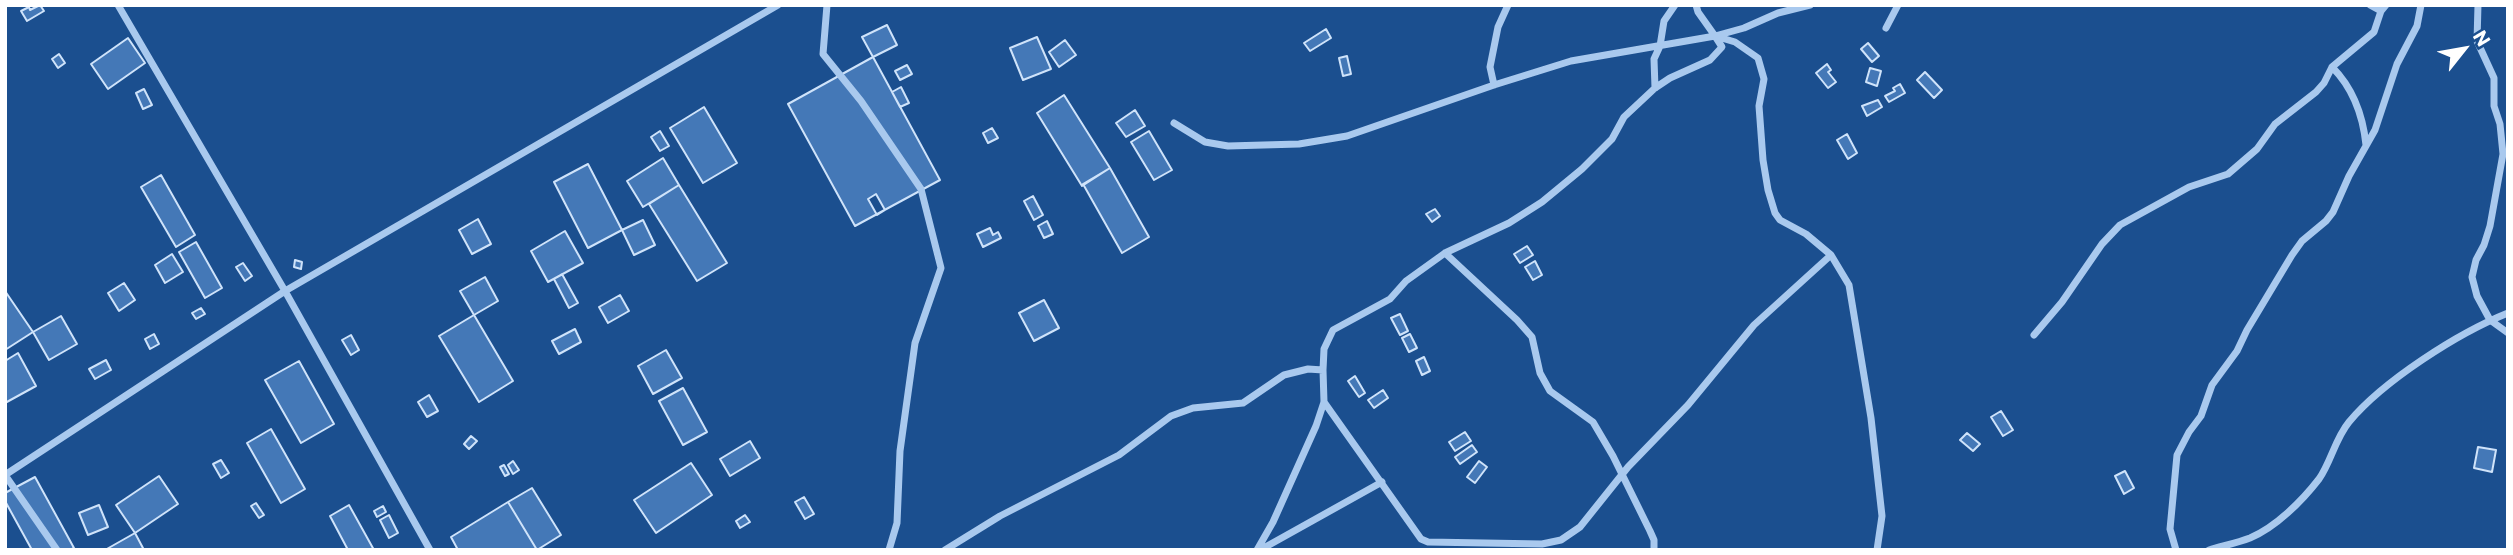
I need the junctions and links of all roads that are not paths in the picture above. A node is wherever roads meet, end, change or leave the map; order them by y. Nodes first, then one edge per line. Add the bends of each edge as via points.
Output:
1 (118, 5) edge
2 (778, 5) edge
3 (827, 5) edge
4 (1508, 5) edge
5 (1675, 5) edge
6 (1696, 5) edge
7 (1810, 5) edge
8 (1898, 5) edge
9 (2370, 5) edge
10 (2421, 5) edge
11 (2478, 5) edge
12 (2383, 8) edge
13 (1886, 28) dead end
14 (1715, 36) junction
15 (1660, 46) junction
16 (2333, 67) junction
17 (1494, 85) junction
18 (1655, 88) junction
19 (1174, 123) dead end
20 (2367, 147) junction
21 (1445, 253) junction
22 (1831, 255) junction
23 (285, 291) junction
24 (2508, 313) edge
25 (2490, 320) junction
26 (2508, 333) edge
27 (2034, 335) dead end
28 (1323, 370) junction
29 (1324, 402) junction
30 (1622, 476) junction
31 (1382, 482) junction
32 (1421, 539) junction
33 (57, 550) edge
34 (430, 550) edge
35 (888, 550) edge
36 (945, 550) edge
37 (1258, 550) edge
38 (1419, 550) edge
39 (1654, 550) edge
40 (1877, 550) edge
41 (2176, 550) edge
42 (2208, 550) edge

1 - 23 street
2 - 23 street
3 - 35 street via 823,54 921,189 942,268 915,343 897,523
4 - 17 street via 1490,67
5 - 15 street via 1664,21
6 - 14 street
7 - 14 street
8 - 13 street
9 - 12 street
10 - 20 street via 2417,26 2397,64
11 - 25 street via 2477,41 2494,78 2503,154 2490,226 2472,277
12 - 16 street via 2374,32
14 - 15 street
14 - 18 street via 1722,47 1710,60
14 - 22 street via 1758,58 1764,79 1759,127 1775,213
15 - 17 street via 1570,61
15 - 18 street via 1654,60
16 - 20 street via 2355,101
16 - 27 street via 2316,92 2275,124 2257,149 2228,174 2189,187 2120,225
17 - 19 street via 1347,136 1299,144 1228,146 1205,142
18 - 21 street via 1625,117 1612,139 1563,185 1524,215
20 - 41 street via 2333,212 2297,248 2212,385 2201,416 2177,455 2170,529
21 - 28 street via 1406,281 1390,299 1333,330 1324,349
21 - 30 street via 1532,337 1540,373 1550,391 1593,422
22 - 30 street via 1754,325
22 - 40 street via 1849,285 1871,418 1882,516
23 - 33 street via 5,475
23 - 34 street
24 - 25 street
25 - 26 street
25 - 42 street via 2426,358 2366,403 2347,425 2320,478 2281,519 2251,538
28 - 29 street
28 - 36 street via 1284,375 1243,403 1193,408 1171,416 1118,455
29 - 31 street
29 - 37 street
30 - 32 street via 1580,527 1561,540 1542,544
30 - 39 street via 1654,540
31 - 32 street
31 - 37 street
32 - 38 street

